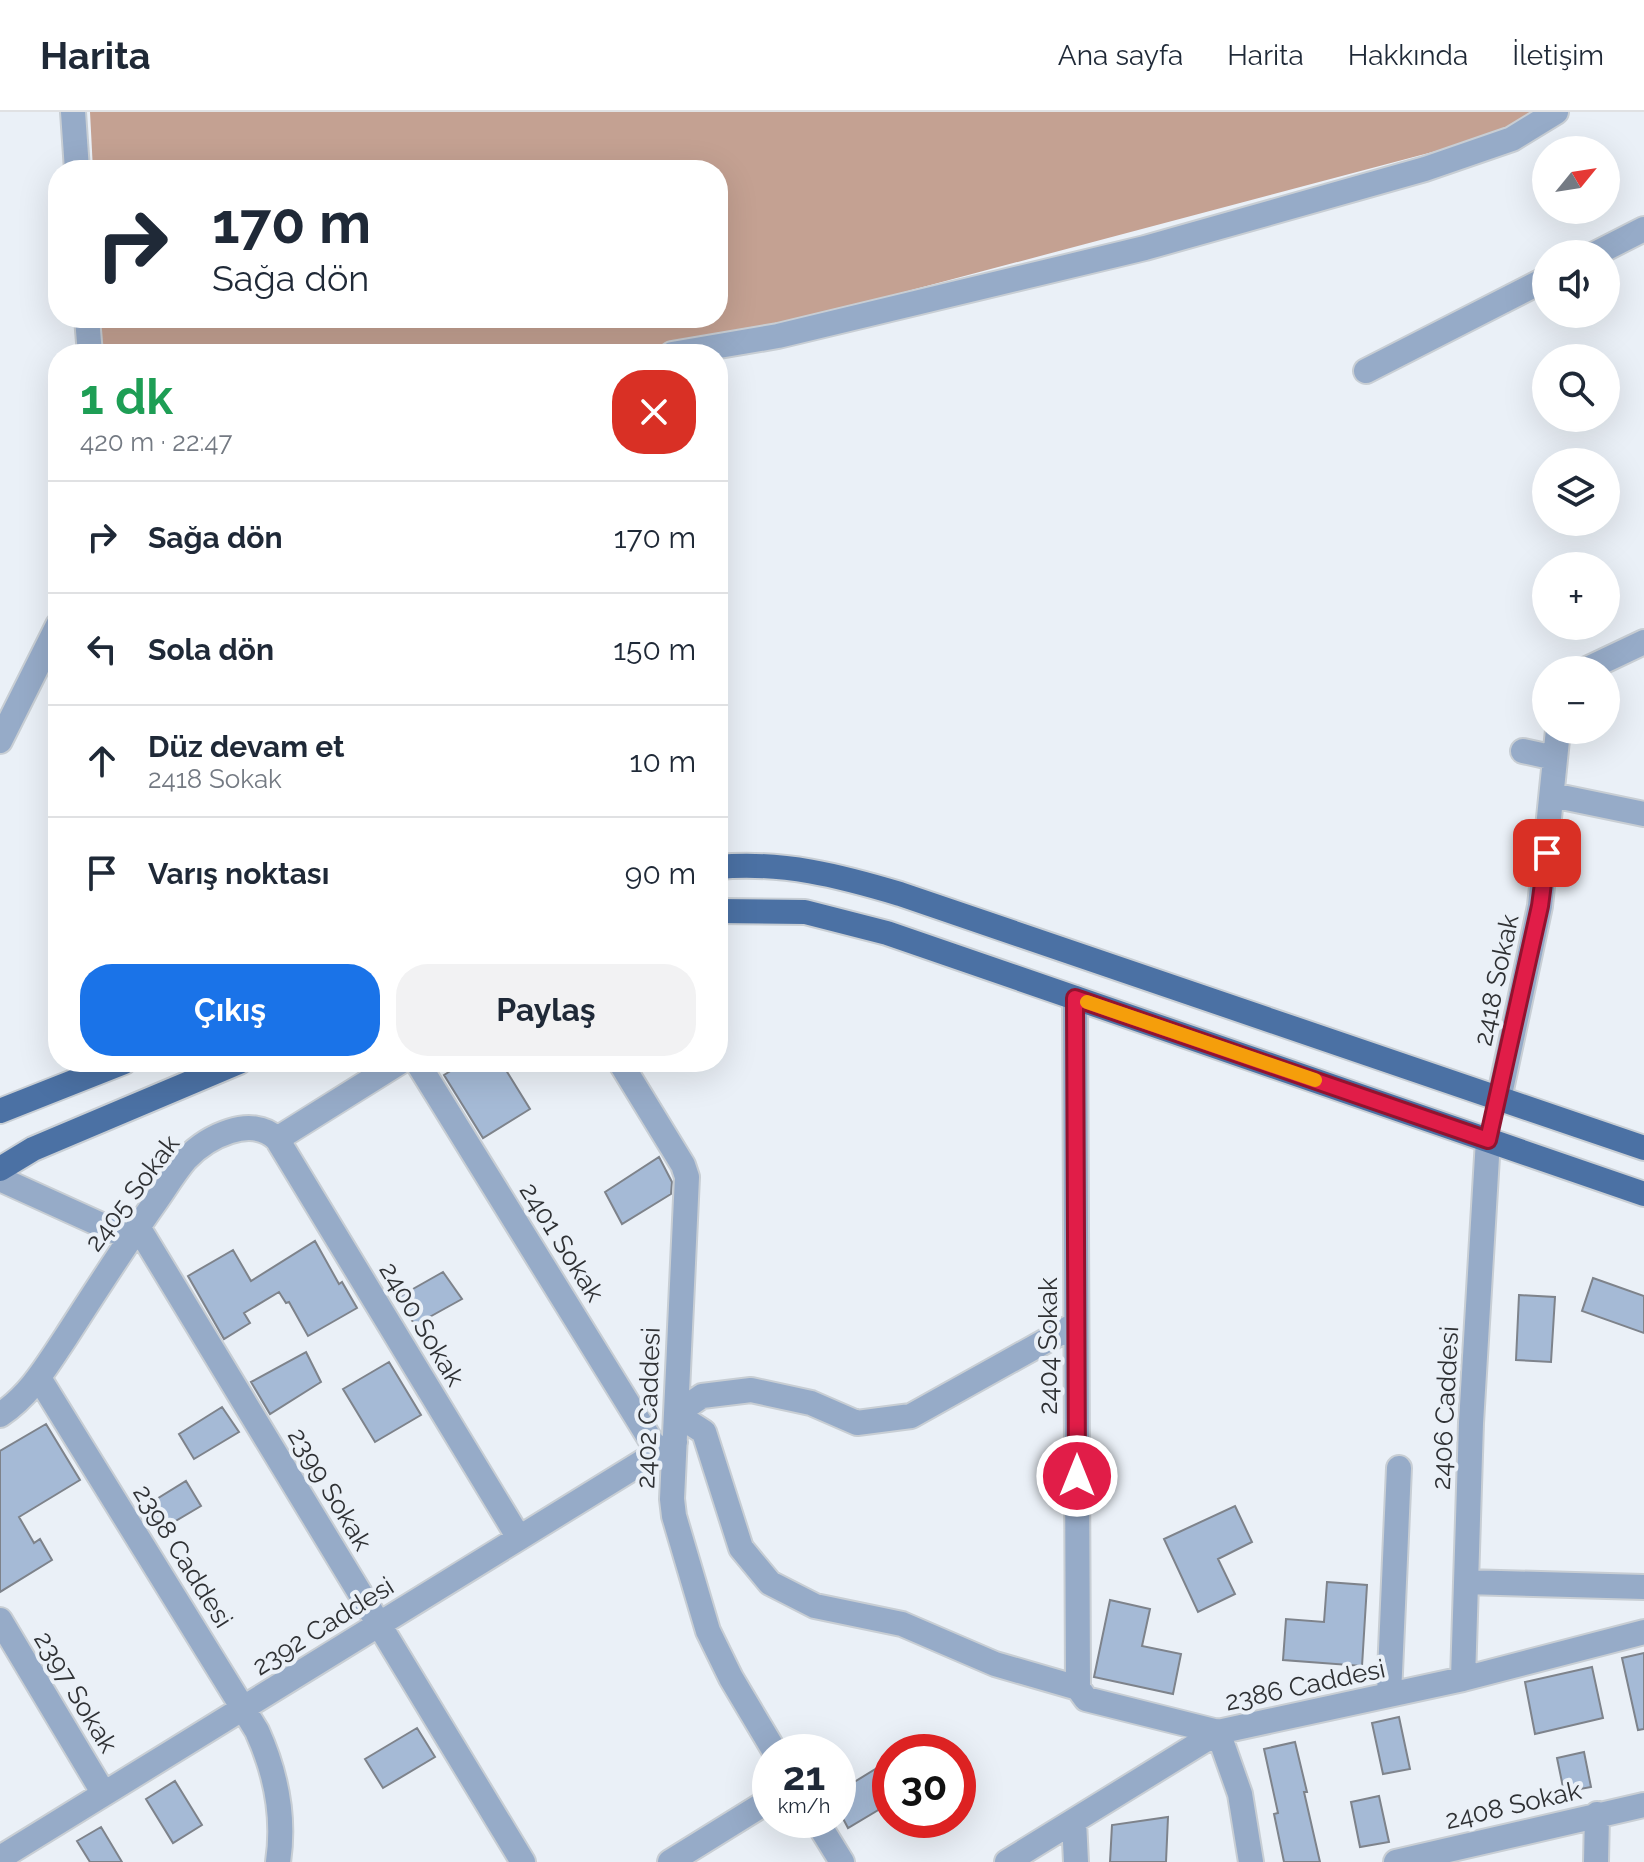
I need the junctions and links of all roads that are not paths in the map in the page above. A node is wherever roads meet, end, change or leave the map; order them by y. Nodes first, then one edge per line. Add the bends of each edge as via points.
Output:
1 (73, 112) edge
2 (1556, 112) edge
3 (76, 160) edge
4 (1644, 229) edge
5 (1620, 241) edge
6 (1532, 286) edge
7 (728, 344) edge
8 (1366, 371) dead end
9 (1644, 642) edge
10 (48, 645) edge
11 (1614, 656) edge
12 (0, 741) edge
13 (1556, 744) edge
14 (1523, 751) dead end
15 (1555, 758) junction
16 (1552, 795) junction
17 (1644, 814) edge
18 (728, 866) edge
19 (728, 911) edge
20 (1075, 998) junction
21 (99, 1072) edge
22 (215, 1072) edge
23 (384, 1072) edge
24 (423, 1072) edge
25 (626, 1072) edge
26 (1499, 1099) junction
27 (0, 1111) edge
28 (277, 1139) junction
29 (1488, 1140) junction
30 (1644, 1148) edge
31 (0, 1169) edge
32 (0, 1179) edge
33 (1644, 1194) edge
34 (134, 1232) junction
35 (1076, 1324) junction
36 (39, 1378) junction
37 (676, 1414) junction
38 (0, 1415) edge
39 (666, 1447) junction
40 (1399, 1468) dead end
41 (519, 1538) junction
42 (1466, 1582) junction
43 (1644, 1587) edge
44 (0, 1620) edge
45 (379, 1624) junction
46 (1644, 1632) edge
47 (1463, 1679) junction
48 (1078, 1688) junction
49 (1389, 1695) junction
50 (244, 1708) junction
51 (1218, 1732) junction
52 (764, 1734) edge
53 (104, 1794) junction
54 (1644, 1805) edge
55 (752, 1811) edge
56 (1597, 1814) junction
57 (1074, 1821) junction
58 (827, 1838) edge
59 (0, 1858) edge
60 (1426, 1858) edge
61 (278, 1862) edge
62 (523, 1862) edge
63 (670, 1862) edge
64 (842, 1862) edge
65 (1007, 1862) edge
66 (1076, 1862) edge
67 (1251, 1862) edge
68 (1396, 1862) edge
69 (1596, 1862) edge

1 - 3 street
2 - 7 street via 1512,139 1425,169 1145,248
4 - 5 street
6 - 8 street
9 - 11 street
10 - 12 street
13 - 15 street, 2418 Sokak
14 - 15 street
15 - 16 street, 2418 Sokak
16 - 17 street
16 - 26 street, 2418 Sokak via 1540,906
18 - 26 main road via 828,873 900,894
19 - 20 main road via 805,912 834,919
20 - 29 main road
20 - 35 street, 2404 Sokak
21 - 27 main road
22 - 31 main road via 33,1149
23 - 28 street
24 - 39 street, 2401 Sokak
25 - 37 street, 2402 Caddesi via 686,1171
26 - 29 main road
26 - 30 main road
28 - 34 street, 2405 Sokak via 251,1127 208,1142 184,1161
28 - 41 street, 2400 Sokak
29 - 33 main road
29 - 42 street, 2406 Caddesi
32 - 34 street
34 - 36 street, 2405 Sokak
34 - 45 street, 2399 Sokak
35 - 37 street via 911,1416 857,1423 811,1403 751,1390 702,1396
35 - 48 street, 2404 Sokak
36 - 38 street, 2405 Sokak
36 - 50 street, 2398 Caddesi
37 - 39 street, 2402 Caddesi
37 - 48 street via 704,1432 741,1548 770,1583 815,1606 902,1624 995,1664
39 - 41 street, 2392 Caddesi
39 - 52 street, 2402 Caddesi via 674,1516 708,1631
40 - 49 street
41 - 45 street, 2392 Caddesi
42 - 43 street
42 - 47 street, 2406 Caddesi
44 - 53 street, 2397 Sokak
45 - 50 street, 2392 Caddesi
45 - 62 street, 2399 Sokak
46 - 47 street, 2386 Caddesi
47 - 49 street, 2386 Caddesi
48 - 51 street via 1086,1699
49 - 51 street, 2386 Caddesi
50 - 53 street, 2392 Caddesi
50 - 61 street, 2398 Caddesi via 276,1783
51 - 57 street, 2386 Caddesi
51 - 67 street via 1240,1794
53 - 59 street, 2392 Caddesi
54 - 56 street, 2408 Sokak
55 - 63 street
56 - 60 street, 2408 Sokak
56 - 69 street
57 - 65 street, 2386 Caddesi
57 - 66 street
58 - 64 street
60 - 68 street, 2408 Sokak

